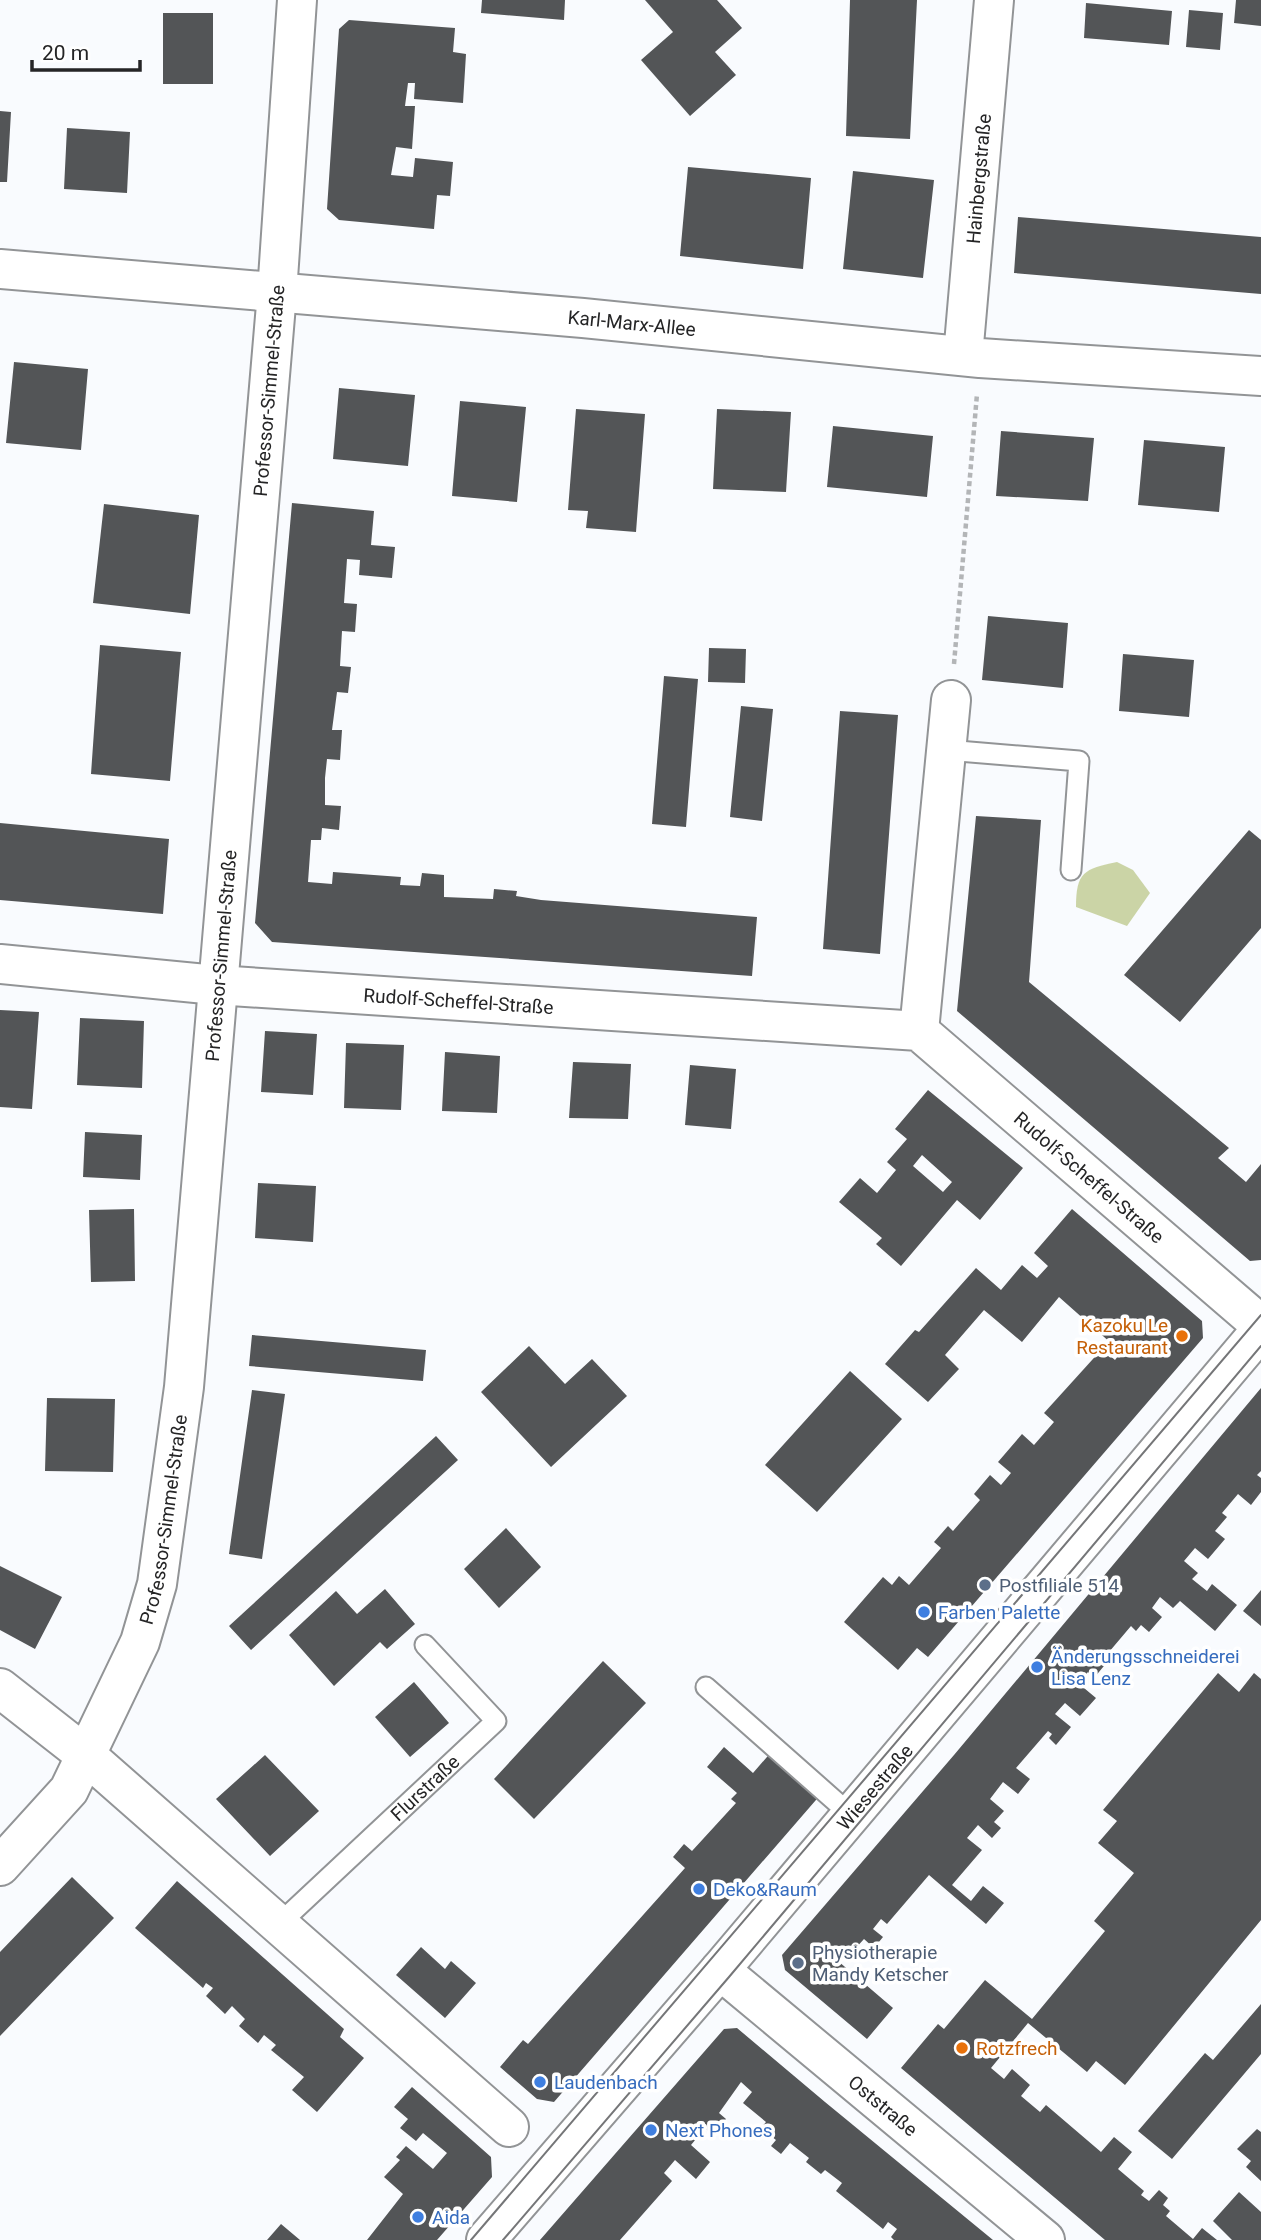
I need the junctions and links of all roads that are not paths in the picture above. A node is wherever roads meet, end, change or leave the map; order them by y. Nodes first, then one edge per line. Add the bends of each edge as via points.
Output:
1 (297, 0) edge
2 (994, 0) edge
3 (0, 270) edge
4 (277, 293) junction
5 (972, 357) junction
6 (1261, 376) edge
7 (951, 700) road end
8 (946, 750) junction
9 (1070, 870) dead end
10 (0, 964) edge
11 (216, 985) junction
12 (919, 1031) junction
13 (1261, 1325) edge
14 (1261, 1330) edge
15 (425, 1645) dead end
16 (706, 1686) dead end
17 (0, 1688) edge
18 (88, 1756) junction
19 (851, 1815) junction
20 (0, 1866) edge
21 (278, 1924) junction
22 (720, 1969) junction
23 (509, 2127) dead end
24 (486, 2240) edge
25 (1045, 2240) edge

1 - 4 street, Professor-Simmel-Straße
2 - 5 street, Hainbergstraße
3 - 4 street, Karl-Marx-Allee
4 - 5 street, Karl-Marx-Allee
4 - 11 street, Professor-Simmel-Straße
5 - 6 street, Karl-Marx-Allee
7 - 8 street
8 - 9 lane via 1079,761
8 - 12 street
10 - 11 street, Rudolf-Scheffel-Straße
11 - 12 street, Rudolf-Scheffel-Straße
11 - 18 street, Professor-Simmel-Straße via 184,1387 157,1584 140,1642
12 - 13 street, Rudolf-Scheffel-Straße
14 - 19 street, Wiesestraße
15 - 21 lane, Flurstraße via 496,1721
16 - 19 lane
17 - 18 street
18 - 20 street, Professor-Simmel-Straße via 69,1790
18 - 21 street
19 - 22 street, Wiesestraße
21 - 23 street
22 - 24 street, Wiesestraße
22 - 25 street, Oststraße

